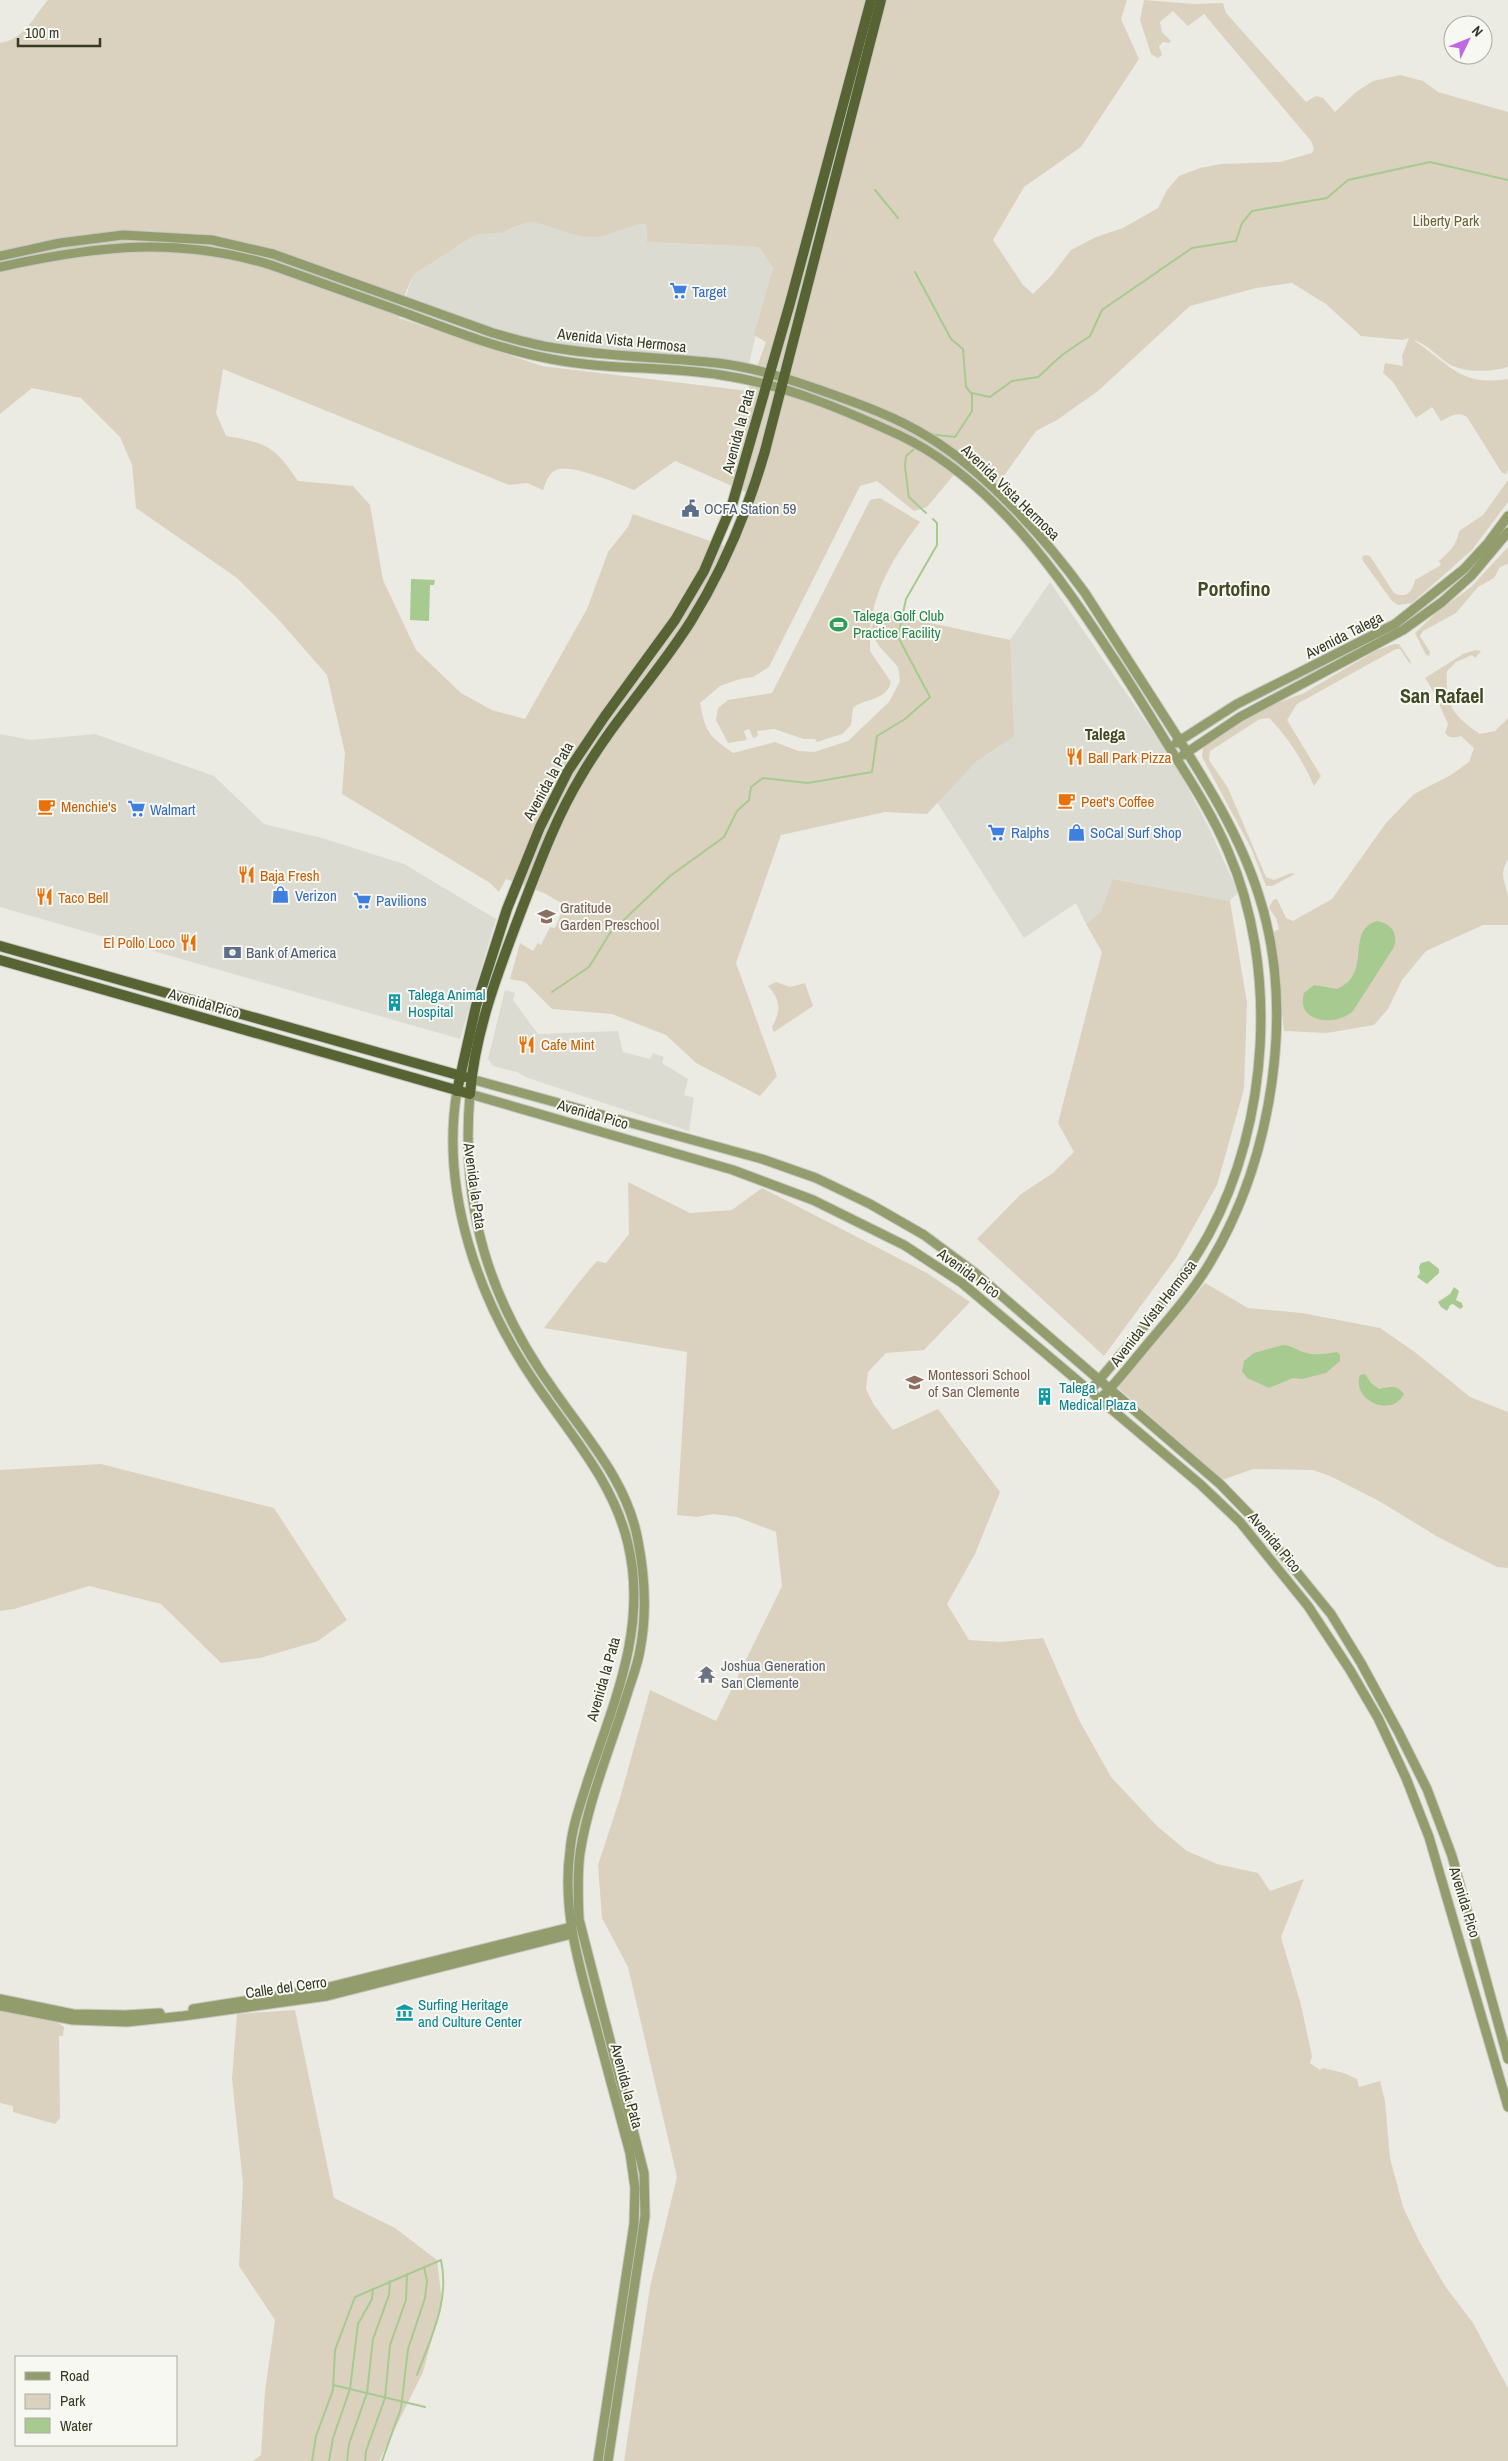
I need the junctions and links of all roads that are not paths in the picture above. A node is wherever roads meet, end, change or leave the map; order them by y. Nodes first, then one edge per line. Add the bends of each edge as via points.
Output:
1 (871, 0) edge
2 (881, 0) edge
3 (0, 256) edge
4 (0, 267) edge
5 (770, 373) junction
6 (784, 378) junction
7 (767, 384) junction
8 (781, 389) junction
9 (1508, 516) edge
10 (1508, 532) edge
11 (1180, 741) junction
12 (1170, 747) junction
13 (1187, 753) junction
14 (1177, 759) junction
15 (507, 909) junction
16 (513, 933) junction
17 (0, 946) edge
18 (0, 960) edge
19 (459, 1076) junction
20 (471, 1079) junction
21 (457, 1091) junction
22 (470, 1094) junction
23 (1098, 1381) junction
24 (1109, 1390) junction
25 (1090, 1391) junction
26 (1100, 1399) junction
27 (579, 1919) junction
28 (571, 1930) junction
29 (0, 1999) edge
30 (0, 2006) edge
31 (1508, 2059) edge
32 (1508, 2106) edge
33 (598, 2461) edge
34 (608, 2461) edge

1 - 5 highway, Avenida la Pata
2 - 6 highway, Avenida la Pata
3 - 5 main road, Avenida Vista Hermosa via 60,243 123,236 212,240 273,254 526,343 603,354 719,363
4 - 7 main road, Avenida Vista Hermosa via 58,254 121,246 212,250 271,265 476,340 550,359 588,365 716,374
5 - 6 main road, Avenida Vista Hermosa
5 - 7 highway, Avenida la Pata
6 - 8 highway, Avenida la Pata
6 - 11 main road, Avenida Vista Hermosa via 869,409 930,438 961,460 1032,527 1063,563
7 - 8 main road, Avenida Vista Hermosa
7 - 15 highway, Avenida la Pata via 737,493 704,571 675,620 568,771 540,827
8 - 12 main road, Avenida Vista Hermosa via 864,420 929,451 987,498 1053,569
8 - 16 highway, Avenida la Pata via 754,487 721,565 692,620 580,777 550,836
9 - 11 main road, Avenida Talega via 1464,569 1400,620 1252,696
10 - 13 main road, Avenida Talega via 1470,576 1442,602 1403,630 1240,717
11 - 12 main road, Avenida Talega
11 - 13 main road, Avenida Vista Hermosa
12 - 14 main road, Avenida Vista Hermosa
13 - 14 main road, Avenida Talega
13 - 24 main road, Avenida Vista Hermosa via 1221,808 1260,897 1276,998 1276,1048 1261,1141 1242,1199 1211,1260 1180,1306
14 - 23 main road, Avenida Vista Hermosa via 1229,853 1247,903 1260,988 1262,1041 1249,1130 1228,1194 1208,1236 1157,1313
15 - 16 highway via 513,915 508,929
15 - 19 highway, Avenida la Pata via 476,1006
16 - 20 highway, Avenida la Pata via 485,1011
17 - 19 highway, Avenida Pico
18 - 21 highway, Avenida Pico
19 - 20 highway, Avenida Pico
19 - 21 highway, Avenida la Pata
20 - 22 highway, Avenida la Pata
20 - 23 main road, Avenida Pico via 717,1146 816,1178 870,1204 924,1235 974,1272
21 - 22 highway, Avenida Pico
21 - 28 main road, Avenida la Pata via 453,1144 460,1208 477,1270 509,1343 601,1476 621,1521 634,1580 630,1650 575,1821 567,1894
22 - 25 main road, Avenida Pico via 733,1170 813,1200 904,1246 962,1283
22 - 27 main road, Avenida la Pata via 467,1157 473,1204 495,1289 544,1378 610,1470 638,1538 643,1573 645,1615 640,1652 589,1814 580,1853
23 - 24 main road, Avenida Pico
23 - 25 main road, Avenida Vista Hermosa
24 - 26 main road, Avenida Vista Hermosa
24 - 31 main road, Avenida Pico via 1220,1484 1252,1517 1331,1614 1361,1663 1427,1789 1452,1856
25 - 26 main road, Avenida Pico
26 - 32 main road, Avenida Pico via 1240,1522 1308,1606 1378,1718 1430,1837
27 - 28 main road
27 - 34 main road, Avenida la Pata via 644,2173 644,2225
28 - 29 main road, Calle del Cerro via 326,1988 178,2012 125,2016 73,2014
28 - 30 main road, Calle del Cerro via 327,1996 183,2016 127,2022 73,2020
28 - 33 main road, Avenida la Pata via 630,2153 634,2188 634,2224

